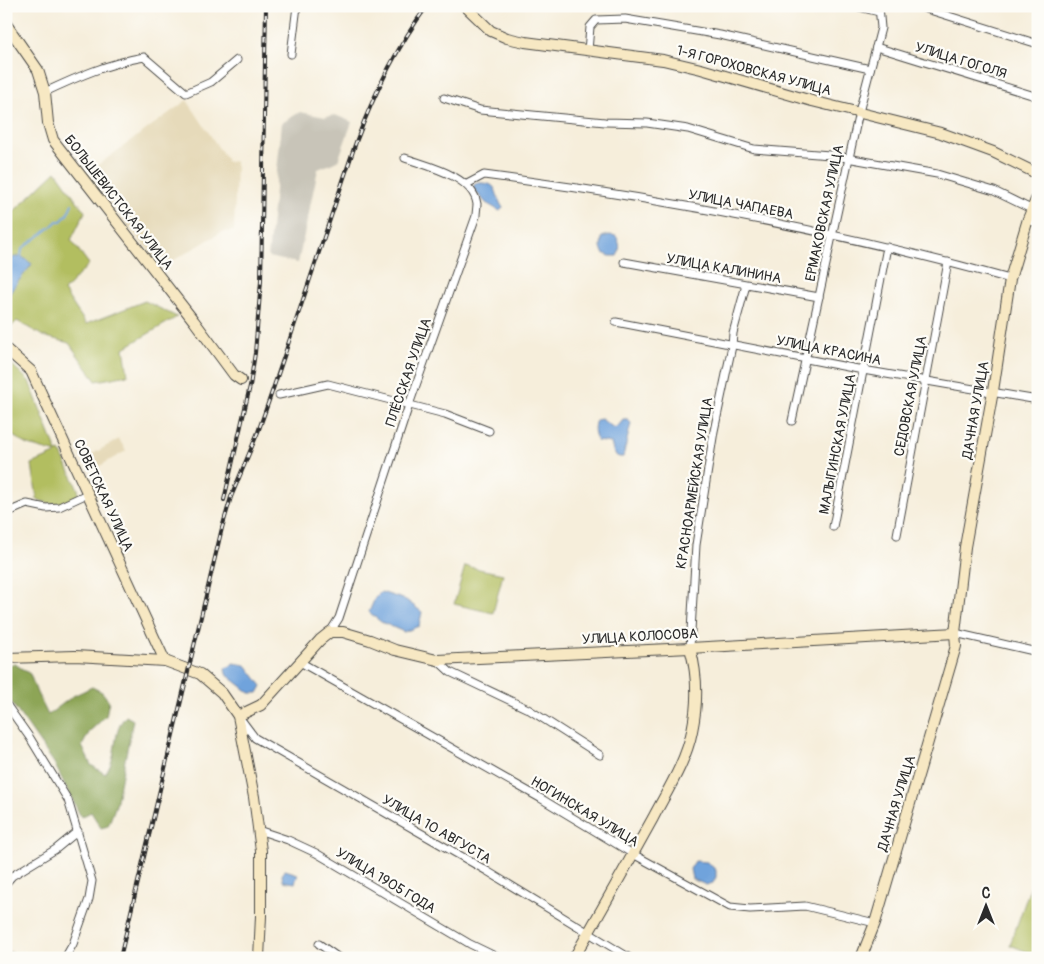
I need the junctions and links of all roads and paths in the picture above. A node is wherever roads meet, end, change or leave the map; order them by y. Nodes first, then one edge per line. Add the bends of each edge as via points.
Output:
1 (297, 6) edge
2 (465, 6) edge
3 (855, 6) edge
4 (917, 6) edge
5 (879, 9) edge
6 (6, 24) edge
7 (1038, 44) edge
8 (876, 47) junction
9 (588, 51) junction
10 (291, 54) dead end
11 (237, 60) dead end
12 (870, 69) junction
13 (45, 92) junction
14 (1038, 97) edge
15 (444, 98) dead end
16 (859, 112) junction
17 (405, 158) dead end
18 (849, 158) junction
19 (1038, 174) edge
20 (466, 184) junction
21 (1038, 195) edge
22 (1032, 209) junction
23 (1028, 219) junction
24 (1038, 224) edge
25 (832, 235) junction
26 (887, 247) junction
27 (624, 262) dead end
28 (948, 262) junction
29 (1010, 279) junction
30 (746, 285) junction
31 (819, 297) junction
32 (616, 322) dead end
33 (732, 346) junction
34 (6, 349) edge
35 (805, 358) junction
36 (863, 370) junction
37 (241, 380) dead end
38 (926, 380) junction
39 (993, 391) junction
40 (279, 395) dead end
41 (1038, 400) edge
42 (409, 405) junction
43 (792, 421) dead end
44 (489, 432) dead end
45 (87, 494) junction
46 (6, 513) edge
47 (833, 527) dead end
48 (897, 535) dead end
49 (330, 632) junction
50 (955, 633) junction
51 (690, 648) junction
52 (1038, 652) edge
53 (6, 658) edge
54 (437, 660) junction
55 (165, 661) junction
56 (300, 662) junction
57 (7, 707) edge
58 (238, 716) junction
59 (600, 755) dead end
60 (258, 830) junction
61 (78, 831) junction
62 (633, 854) junction
63 (6, 883) edge
64 (874, 923) junction
65 (588, 933) junction
66 (319, 944) dead end
67 (65, 958) edge
68 (259, 958) edge
69 (339, 958) edge
70 (499, 958) edge
71 (574, 958) edge
72 (630, 958) edge
73 (861, 958) edge

1 - 10 street
2 - 9 main road, 1-Я ГОРОХОВСКАЯ УЛИЦА via 491,31 507,38
3 - 5 street
4 - 7 street
5 - 8 street, ЕРМАКОВСКАЯ УЛИЦА via 881,28
6 - 13 main road, БОЛЬШЕВИСТСКАЯ УЛИЦА via 38,70
8 - 12 street, ЕРМАКОВСКАЯ УЛИЦА
8 - 14 street, УЛИЦА ГОГОЛЯ
9 - 12 street via 590,27 596,20 625,19 720,35
9 - 16 main road, 1-Я ГОРОХОВСКАЯ УЛИЦА via 663,60
11 - 13 street via 211,82 186,93 144,57 121,61
12 - 16 street, ЕРМАКОВСКАЯ УЛИЦА
13 - 37 main road, БОЛЬШЕВИСТСКАЯ УЛИЦА via 53,140
15 - 18 street via 480,110 646,123 688,129 754,149
16 - 18 street, ЕРМАКОВСКАЯ УЛИЦА
16 - 19 main road, 1-Я ГОРОХОВСКАЯ УЛИЦА via 942,133 993,152
17 - 20 street via 452,175
18 - 22 street via 937,174 994,190
18 - 25 street, ЕРМАКОВСКАЯ УЛИЦА
20 - 25 street, УЛИЦА ЧАПАЕВА via 484,175 548,183
20 - 42 street, ПЛЁССКАЯ УЛИЦА via 477,203 476,216
21 - 22 main road, ДАЧНАЯ УЛИЦА
22 - 23 main road, ДАЧНАЯ УЛИЦА
23 - 24 street
23 - 29 main road, ДАЧНАЯ УЛИЦА
25 - 26 street, УЛИЦА ЧАПАЕВА
25 - 31 street, ЕРМАКОВСКАЯ УЛИЦА
26 - 28 street, УЛИЦА ЧАПАЕВА
26 - 36 street, МАЛЫГИНСКАЯ УЛИЦА
27 - 30 street, УЛИЦА КАЛИНИНА
28 - 29 street, УЛИЦА ЧАПАЕВА
28 - 38 street, СЕДОВСКАЯ УЛИЦА
29 - 39 main road, ДАЧНАЯ УЛИЦА
30 - 31 street, УЛИЦА КАЛИНИНА
30 - 33 street, КРАСНОАРМЕЙСКАЯ УЛИЦА
31 - 35 street, ЕРМАКОВСКАЯ УЛИЦА
32 - 33 street, УЛИЦА КРАСИНА
33 - 35 street, УЛИЦА КРАСИНА
33 - 51 street, КРАСНОАРМЕЙСКАЯ УЛИЦА via 714,431 696,545
34 - 45 main road, СОВЕТСКАЯ УЛИЦА via 31,371
35 - 36 street, УЛИЦА КРАСИНА
35 - 43 street, ЕРМАКОВСКАЯ УЛИЦА
36 - 38 street, УЛИЦА КРАСИНА
36 - 47 street, МАЛЫГИНСКАЯ УЛИЦА
38 - 39 street, УЛИЦА КРАСИНА
38 - 48 street, СЕДОВСКАЯ УЛИЦА
39 - 41 street, УЛИЦА КРАСИНА
39 - 50 main road, ДАЧНАЯ УЛИЦА via 965,547
40 - 42 street via 328,384
42 - 44 street via 444,414
42 - 49 street, ПЛЁССКАЯ УЛИЦА via 339,618
45 - 46 street via 59,507 27,504
45 - 55 main road, СОВЕТСКАЯ УЛИЦА
49 - 54 main road, УЛИЦА КОЛОСОВА via 343,632
49 - 56 main road
50 - 51 main road, УЛИЦА КОЛОСОВА
50 - 52 street
50 - 64 main road, ДАЧНАЯ УЛИЦА via 956,646
51 - 54 main road, УЛИЦА КОЛОСОВА
51 - 62 main road, КРАСНОАРМЕЙСКАЯ УЛИЦА via 697,683 692,732 675,775
53 - 55 main road via 75,656
54 - 59 street via 450,672 528,709
55 - 58 main road via 200,674 222,693
56 - 58 main road via 261,705
56 - 62 street, НОГИНСКАЯ УЛИЦА
57 - 61 street via 68,800
58 - 60 main road
58 - 65 street, УЛИЦА 10 АВГУСТА via 255,738
60 - 68 main road via 261,860
60 - 70 street, УЛИЦА 1905 ГОДА via 316,853
61 - 63 street
61 - 67 street via 92,881 89,899
62 - 64 street, НОГИНСКАЯ УЛИЦА via 730,907 750,910 805,906
62 - 65 main road, КРАСНОАРМЕЙСКАЯ УЛИЦА
64 - 73 main road, ДАЧНАЯ УЛИЦА
65 - 71 main road, КРАСНОАРМЕЙСКАЯ УЛИЦА
65 - 72 street, УЛИЦА 10 АВГУСТА
66 - 69 street

